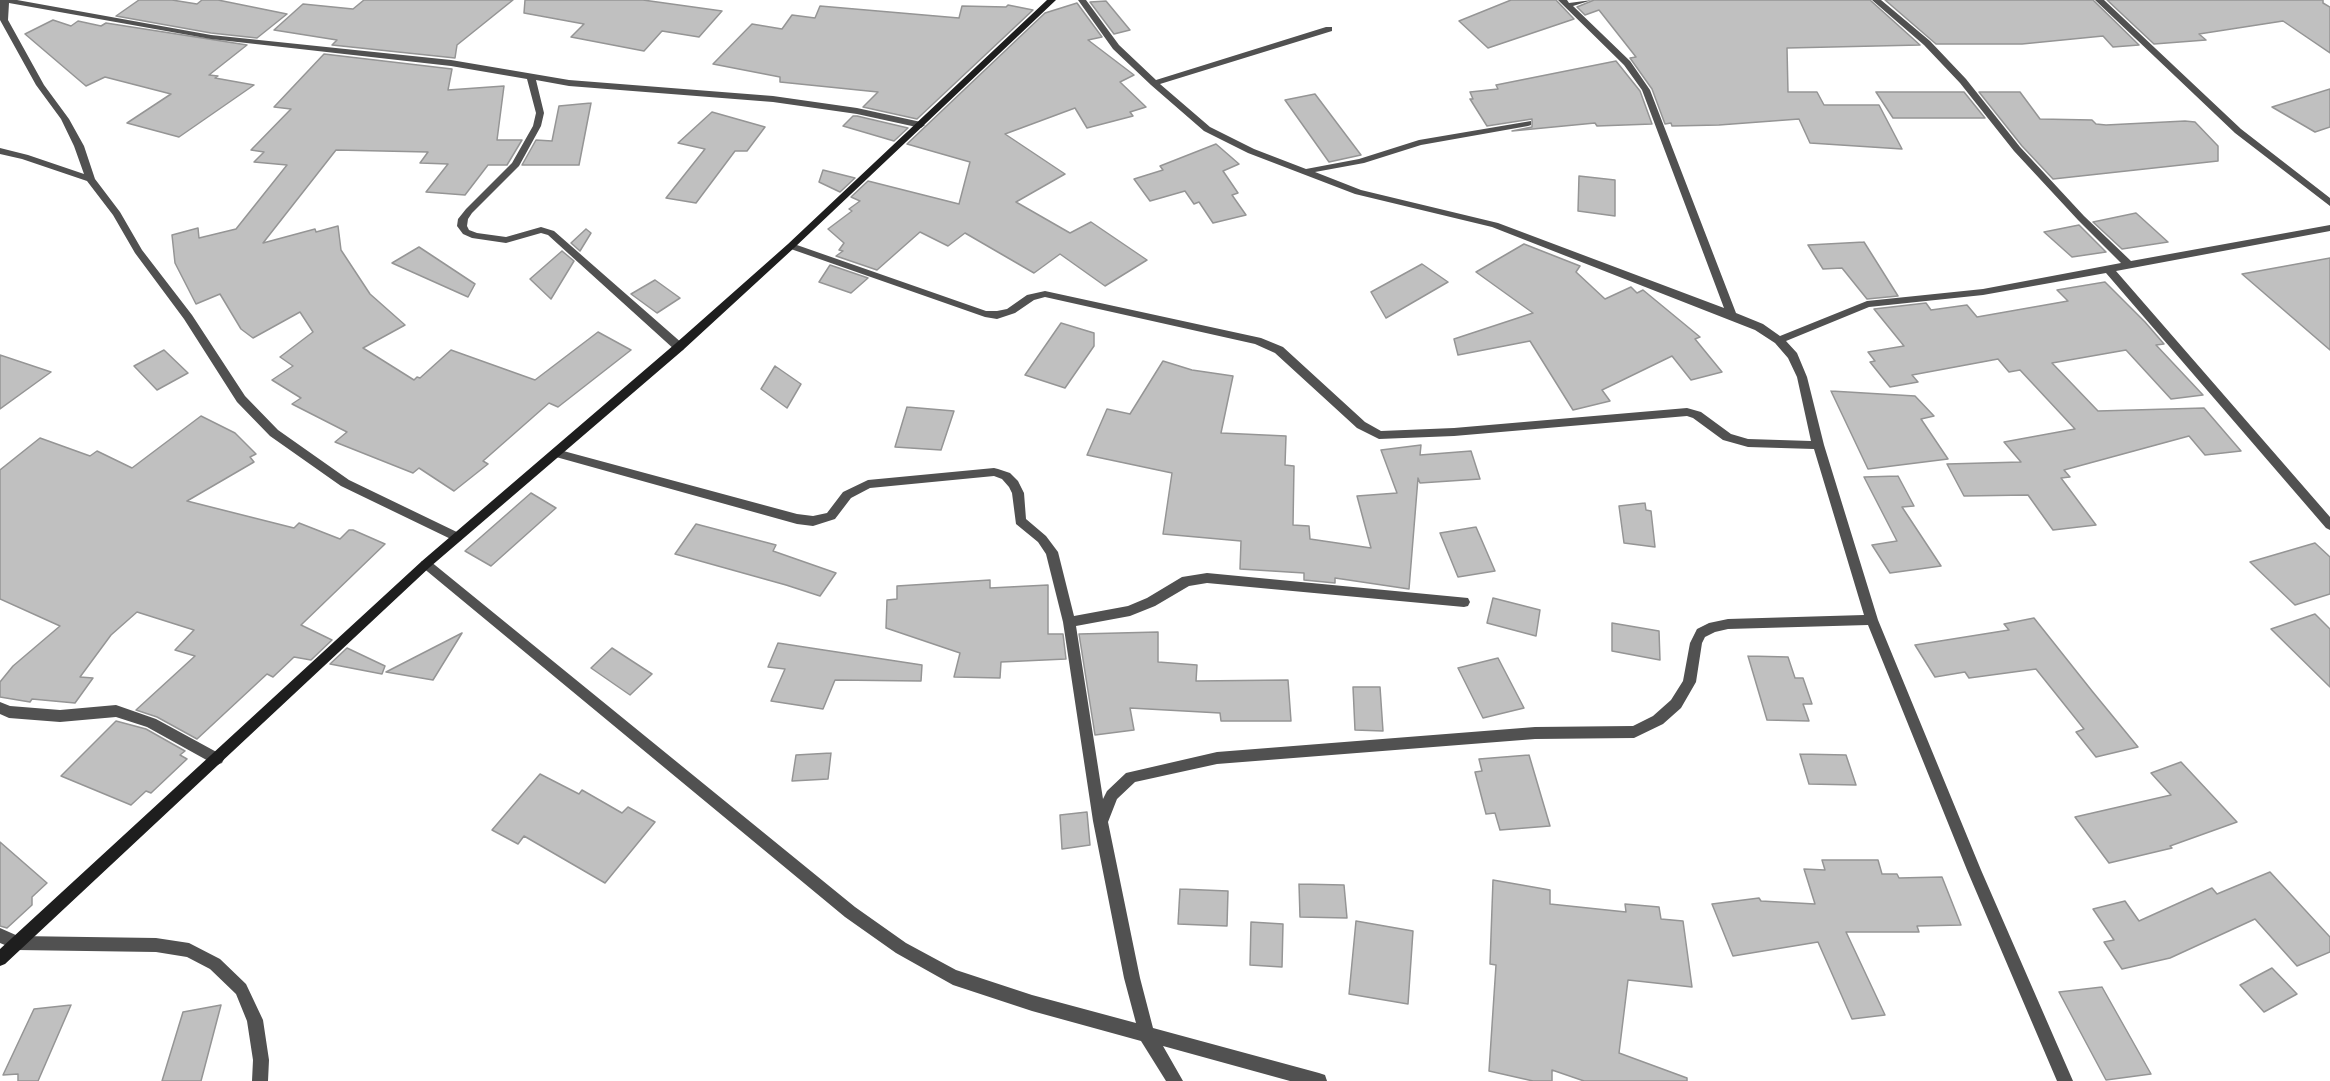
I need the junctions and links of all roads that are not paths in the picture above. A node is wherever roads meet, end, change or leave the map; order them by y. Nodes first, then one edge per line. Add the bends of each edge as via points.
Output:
1 (5, 0) edge
2 (1082, 0) edge
3 (1588, 0) edge
4 (1876, 0) edge
5 (2099, 0) edge
6 (1045, 2) edge
7 (1566, 2) edge
8 (1329, 29) dead end
9 (531, 76) junction
10 (1154, 83) junction
11 (1528, 123) dead end
12 (921, 125) junction
13 (0, 151) edge
14 (1307, 172) junction
15 (90, 178) junction
16 (2330, 203) edge
17 (2330, 228) edge
18 (791, 246) junction
19 (2128, 264) junction
20 (2109, 269) junction
21 (1732, 315) junction
22 (1779, 340) junction
23 (679, 346) junction
24 (1818, 445) junction
25 (556, 453) junction
26 (2330, 525) edge
27 (457, 537) junction
28 (426, 564) junction
29 (1464, 602) dead end
30 (1872, 620) junction
31 (1069, 622) junction
32 (0, 708) edge
33 (217, 759) junction
34 (1101, 822) junction
35 (0, 935) edge
36 (17, 943) junction
37 (0, 959) edge
38 (1147, 1035) junction
39 (260, 1081) edge
40 (1175, 1081) edge
41 (1319, 1081) edge
42 (2065, 1081) edge

1 - 9 street via 211,37 420,59
1 - 15 street via 4,20 40,85 65,119
2 - 10 street via 1116,47
3 - 7 street
4 - 19 street via 1927,43 2017,149
5 - 16 street via 2238,131
6 - 12 street
7 - 21 street via 1628,63 1646,90
8 - 10 street
9 - 12 street via 612,88 773,99
9 - 23 street via 540,114 537,126 516,164 469,212 462,226 475,236 506,240 541,231 550,233
10 - 14 street via 1207,129
11 - 14 street via 1419,143
12 - 18 street
13 - 15 street
14 - 21 street via 1358,192 1495,225
15 - 27 street via 241,399 274,433 345,483
17 - 19 street
18 - 23 street
18 - 24 street via 985,314 997,315 1045,294 1257,341 1279,350 1361,425 1379,435 1687,412 1727,437 1748,443
19 - 20 street
20 - 22 street via 1983,292 1867,304
20 - 26 street
21 - 22 street
22 - 24 street via 1793,356 1802,377
23 - 25 street
24 - 30 street
25 - 27 street
25 - 31 street via 797,519 813,520 831,516 847,495 868,484 994,472 1014,484 1020,521 1052,552
27 - 28 street
28 - 33 street
28 - 38 street via 850,912 901,948 953,977
29 - 31 street via 1207,578 1186,581 1130,611
30 - 34 street via 1713,627 1701,633 1696,643 1689,682 1676,704 1658,720 1634,732 1535,733 1217,758 1131,777 1112,795
30 - 42 street
31 - 34 street
32 - 33 street via 60,716 116,711 151,723
33 - 36 street
34 - 38 street
35 - 36 street
36 - 37 street
36 - 39 street via 156,945 189,950 215,964 241,989 255,1020
38 - 40 street
38 - 41 street

